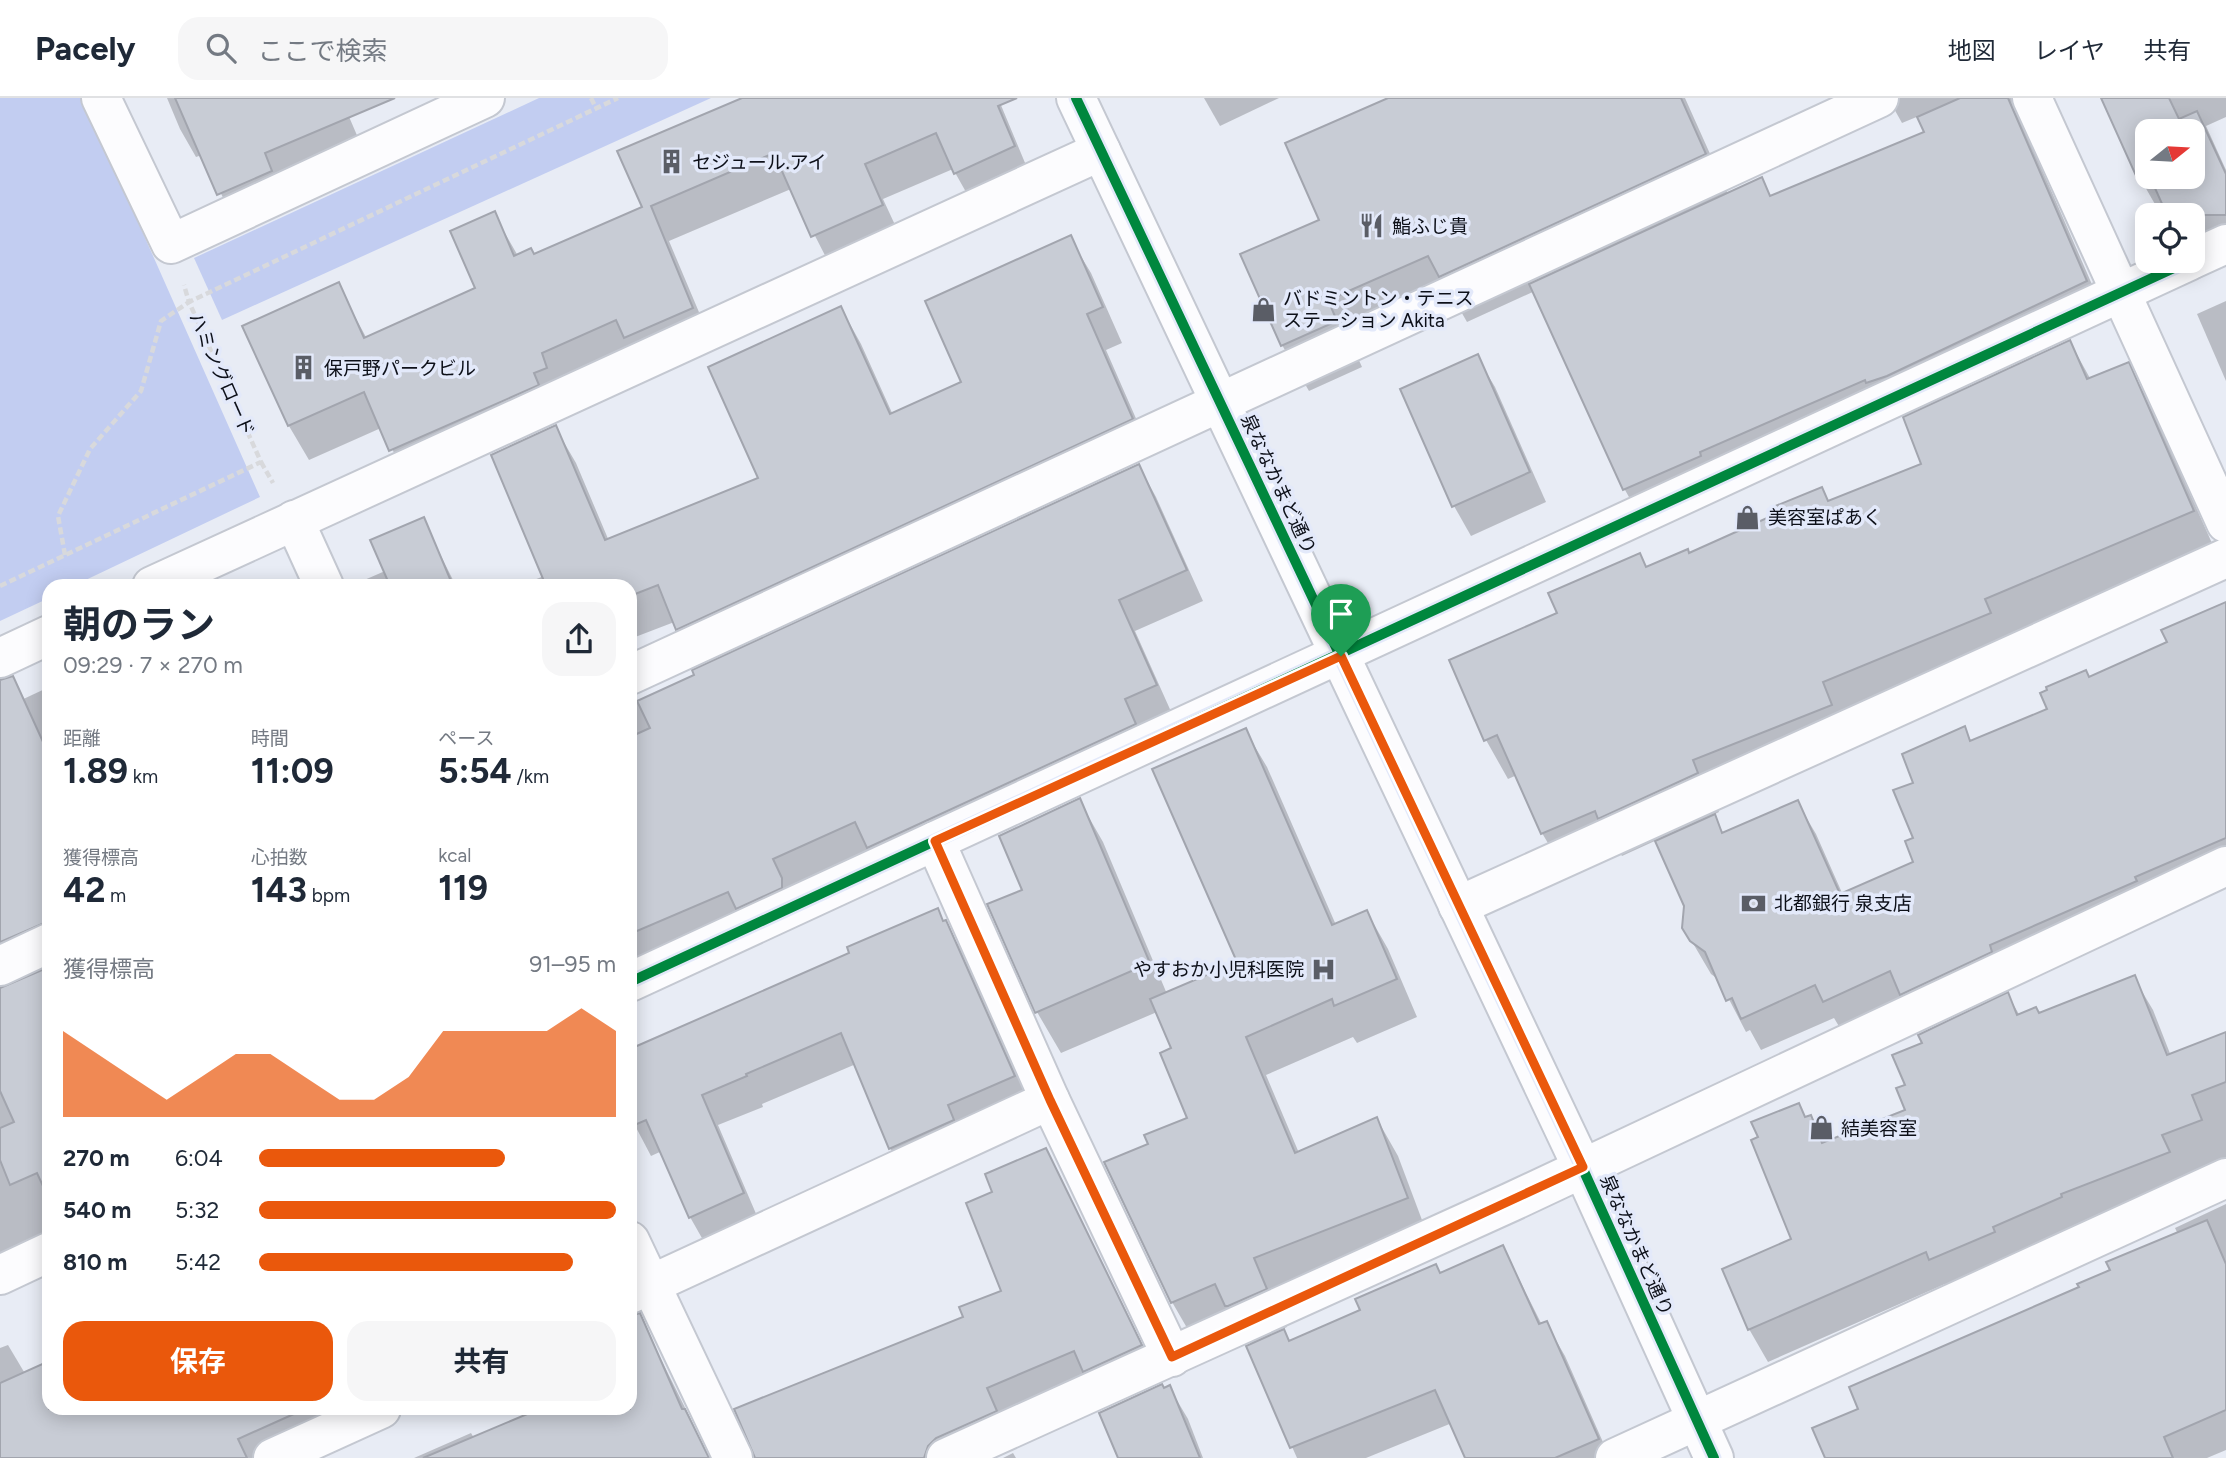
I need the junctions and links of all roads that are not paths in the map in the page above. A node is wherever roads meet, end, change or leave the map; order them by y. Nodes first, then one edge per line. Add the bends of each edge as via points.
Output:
1 (101, 98) edge
2 (485, 98) edge
3 (1076, 98) edge
4 (1879, 98) edge
5 (2032, 98) edge
6 (1101, 151) junction
7 (2226, 244) edge
8 (2205, 254) edge
9 (2162, 273) edge
10 (2120, 292) junction
11 (1221, 402) junction
12 (294, 520) junction
13 (2226, 523) edge
14 (2226, 558) edge
15 (167, 579) edge
16 (321, 579) edge
17 (42, 638) edge
18 (1341, 656) junction
19 (0, 658) edge
20 (637, 673) edge
21 (935, 841) junction
22 (2226, 866) edge
23 (1458, 906) junction
24 (42, 946) edge
25 (0, 965) edge
26 (637, 979) edge
27 (1050, 1100) junction
28 (1583, 1167) junction
29 (2226, 1178) edge
30 (42, 1255) edge
31 (0, 1275) edge
32 (640, 1289) edge
33 (1172, 1357) junction
34 (368, 1415) edge
35 (1697, 1421) junction
36 (273, 1458) edge
37 (733, 1458) edge
38 (946, 1458) edge
39 (1615, 1458) edge
40 (1714, 1458) edge

1 - 2 street via 170,244
3 - 6 street, 泉ななかまど通り
4 - 11 street
5 - 10 street
6 - 11 street, 泉ななかまど通り
6 - 12 street
7 - 8 street
9 - 10 street
10 - 13 street
10 - 18 street
11 - 18 street, 泉ななかまど通り
11 - 20 street
12 - 15 street
12 - 16 street
14 - 23 street
17 - 19 street
18 - 21 street
18 - 23 street, 泉ななかまど通り
21 - 26 street
21 - 27 street
22 - 28 street
23 - 28 street, 泉ななかまど通り
24 - 25 street
27 - 32 street
27 - 33 street
28 - 33 street
28 - 35 street, 泉ななかまど通り
29 - 35 street
30 - 31 street
32 - 37 street
33 - 38 street
34 - 36 street
35 - 39 street
35 - 40 street, 泉ななかまど通り

